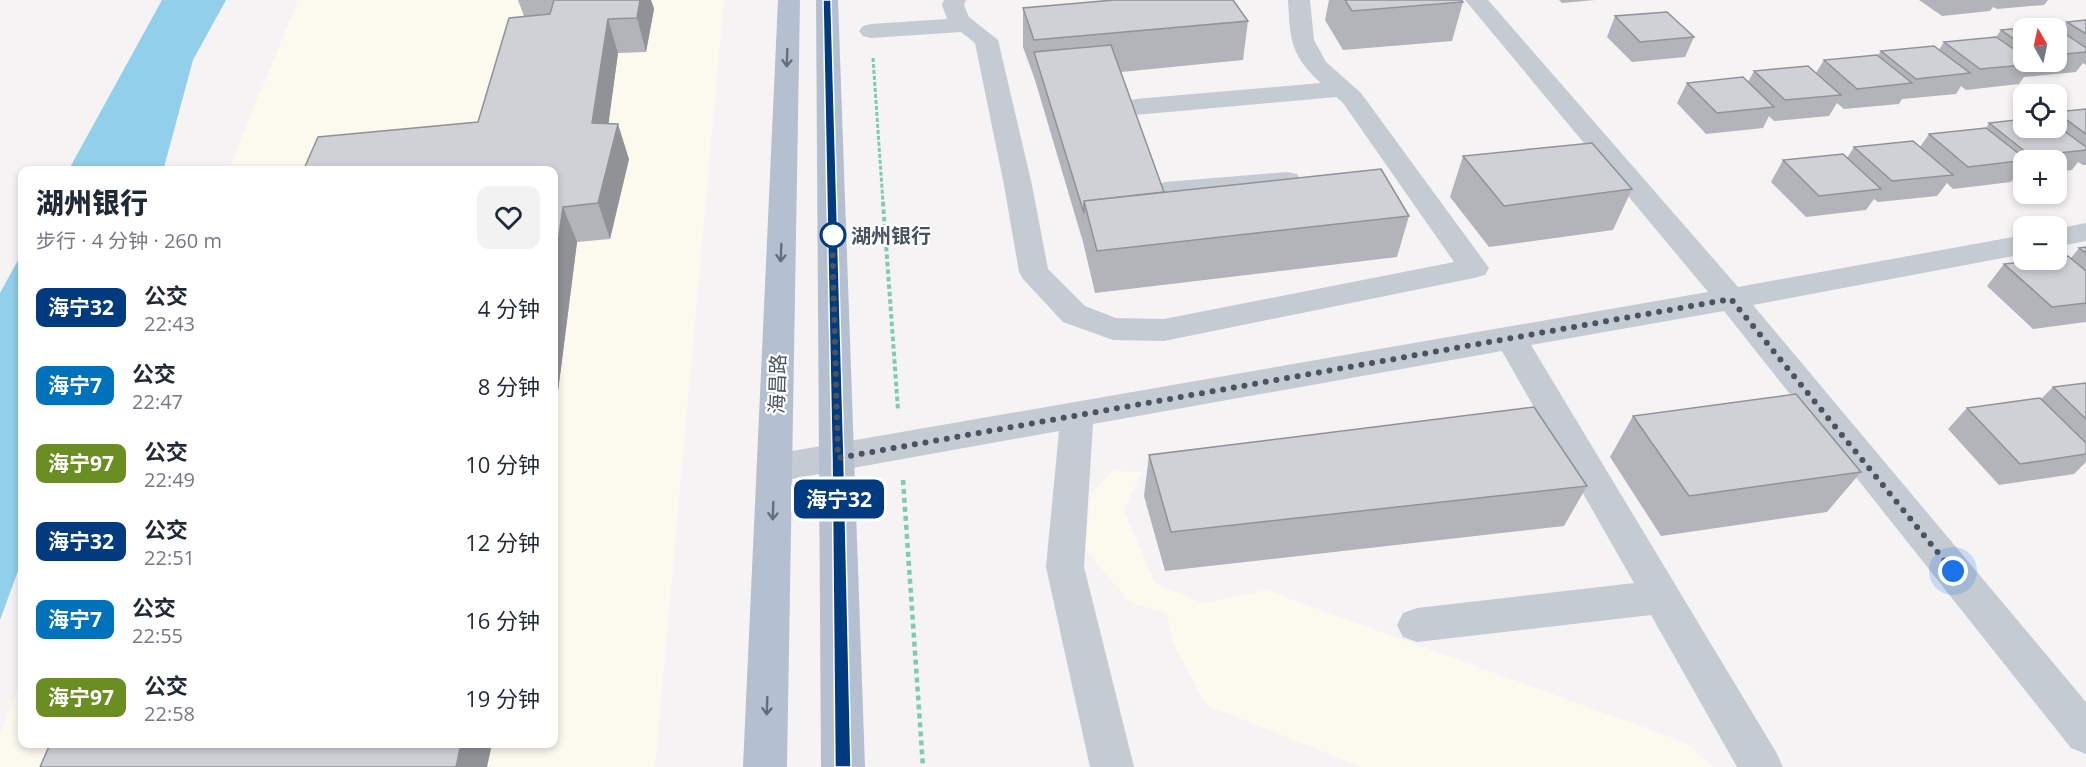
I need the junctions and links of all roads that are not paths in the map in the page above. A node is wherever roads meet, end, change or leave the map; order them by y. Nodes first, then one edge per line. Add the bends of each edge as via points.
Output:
1 (789, 0) edge
2 (827, 0) edge
3 (1299, 0) edge
4 (1476, 0) edge
5 (961, 13) edge
6 (871, 31) road end
7 (1341, 88) junction
8 (1135, 107) edge
9 (1307, 178) edge
10 (1165, 191) edge
11 (2086, 232) edge
12 (2067, 236) edge
13 (2013, 246) edge
14 (1731, 299) junction
15 (1511, 338) junction
16 (1077, 415) junction
17 (838, 458) junction
18 (775, 468) junction
19 (1662, 597) junction
20 (1417, 625) dead end
21 (2086, 734) edge
22 (765, 767) edge
23 (843, 767) edge
24 (1112, 767) edge
25 (1761, 767) edge

1 -> 18 main road, 海昌路
2 - 17 main road
3 - 7 street via 1302,40 1316,66
4 - 14 street
5 - 6 street
5 - 7 street via 986,40 1034,272 1074,314 1113,329 1164,330 1474,268 1390,171 1352,98
7 - 8 street
9 - 10 street
11 - 12 street
13 - 14 street
14 - 15 street
14 - 21 street
15 - 16 street
15 - 19 street
16 - 17 street
16 - 24 street via 1065,567
17 - 18 street
17 - 23 main road
18 -> 22 main road, 海昌路
19 - 20 street
19 - 25 street

